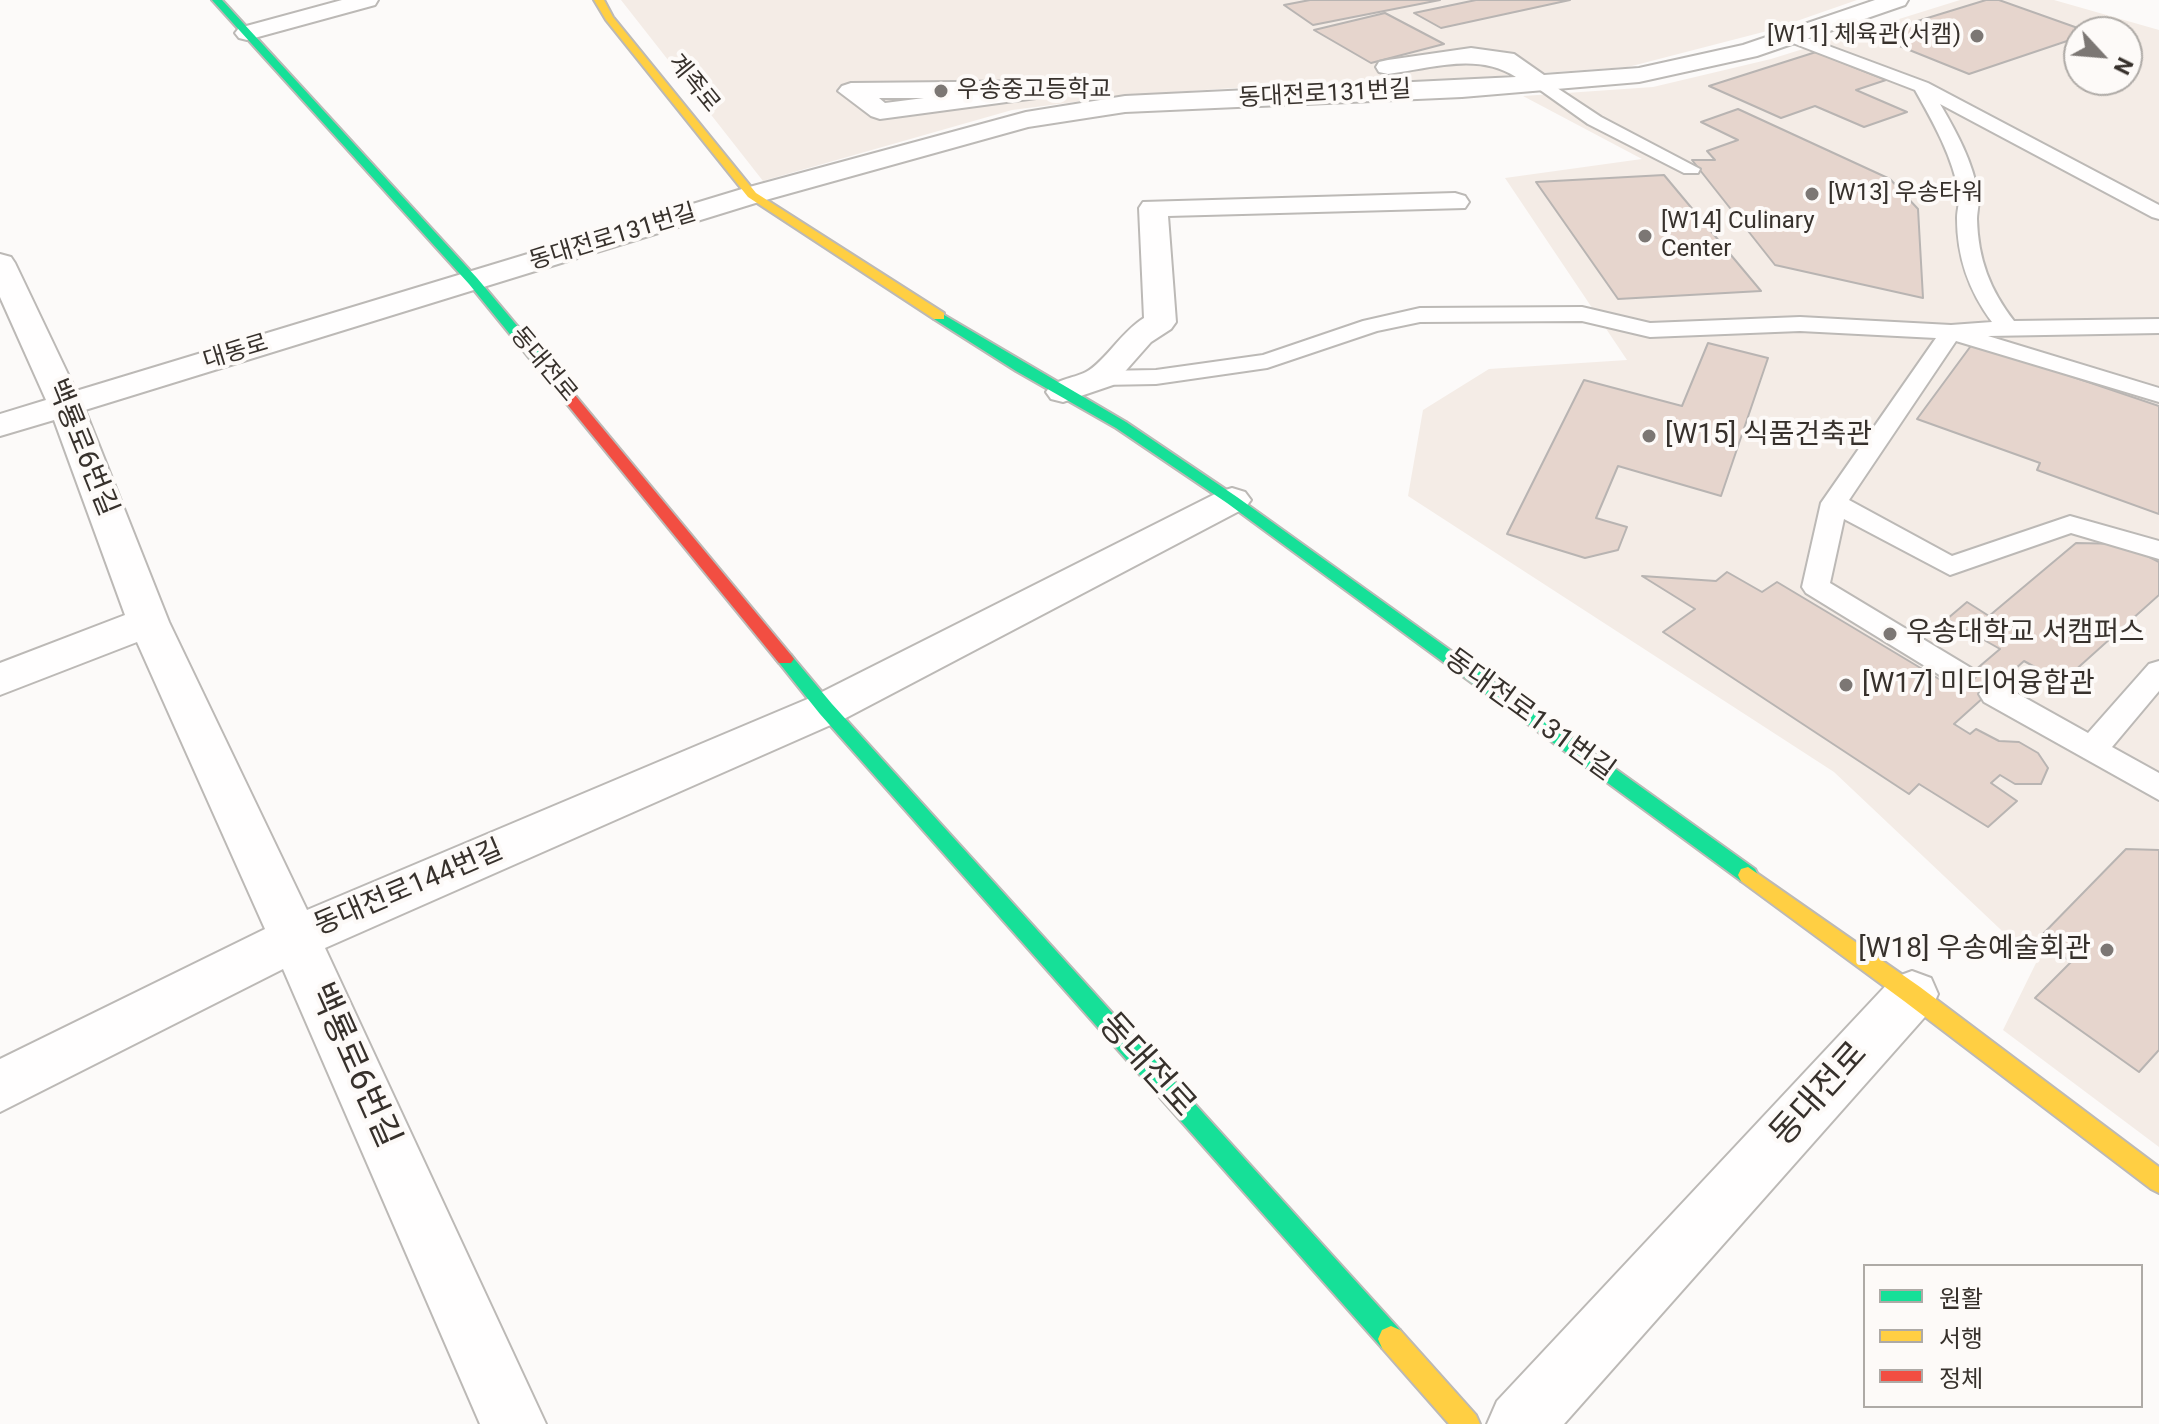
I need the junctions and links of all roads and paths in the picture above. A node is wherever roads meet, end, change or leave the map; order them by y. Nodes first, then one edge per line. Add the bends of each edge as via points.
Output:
1 (217, 0) edge
2 (367, 0) edge
3 (599, 0) edge
4 (1897, 0) edge
5 (247, 33) junction
6 (1791, 37) junction
7 (1326, 71) dead end
8 (1141, 79) dead end
9 (1542, 83) junction
10 (1922, 87) junction
11 (1053, 89) junction
12 (1691, 169) dead end
13 (752, 195) junction
14 (1455, 202) dead end
15 (2159, 213) edge
16 (2, 273) edge
17 (473, 281) junction
18 (2159, 326) edge
19 (2008, 328) junction
20 (1951, 332) junction
21 (1101, 378) junction
22 (1063, 392) junction
23 (2159, 395) edge
24 (66, 405) junction
25 (0, 425) edge
26 (1232, 500) junction
27 (1834, 503) junction
28 (2159, 550) edge
29 (148, 622) junction
30 (2159, 671) edge
31 (1961, 675) dead end
32 (0, 680) edge
33 (1994, 694) dead end
34 (826, 709) junction
35 (2092, 750) junction
36 (2159, 788) edge
37 (295, 938) junction
38 (1912, 994) junction
39 (0, 1087) edge
40 (2159, 1181) edge
41 (513, 1424) edge
42 (1467, 1424) edge
43 (1520, 1424) edge

1 - 5 main road, 동대전로
2 - 5 street
3 - 13 main road, 계족로
4 - 6 street, 동대전로131번길
5 - 17 main road, 동대전로
6 - 9 street, 동대전로131번길 via 1639,75
6 - 10 lane
7 - 9 street via 1471,55 1505,59
8 - 11 street
9 - 12 lane via 1606,126
9 - 13 street, 동대전로131번길 via 1125,104 1026,120
10 - 15 lane
10 - 19 lane via 1947,133 1970,198 1970,256 1982,295
11 - 11 street via 880,111 851,91 1007,90
13 - 17 street, 동대전로131번길
13 - 22 main road, 동대전로131번길
14 - 21 street via 1153,208 1160,322 1139,335
16 - 24 street, 백룡로6번길
17 - 24 street, 대동로
17 - 34 main road, 동대전로
18 - 19 lane
19 - 20 lane
20 - 21 lane via 1800,324 1650,330 1582,314 1420,315 1267,361 1156,377
20 - 23 lane
20 - 27 lane
21 - 22 street
22 - 26 main road, 동대전로131번길
24 - 25 street, 대동로
24 - 29 street, 백룡로6번길
26 - 34 street
26 - 38 main road, 동대전로131번길
27 - 28 lane via 1950,566 2070,524
27 - 31 lane via 1816,587
29 - 32 street
29 - 37 street, 백룡로6번길
30 - 35 lane
33 - 35 lane
34 - 37 street, 동대전로144번길
34 - 42 main road, 동대전로
35 - 36 lane
37 - 39 street, 동대전로144번길
37 - 41 street, 백룡로6번길
38 - 40 main road
38 - 43 street, 동대전로

